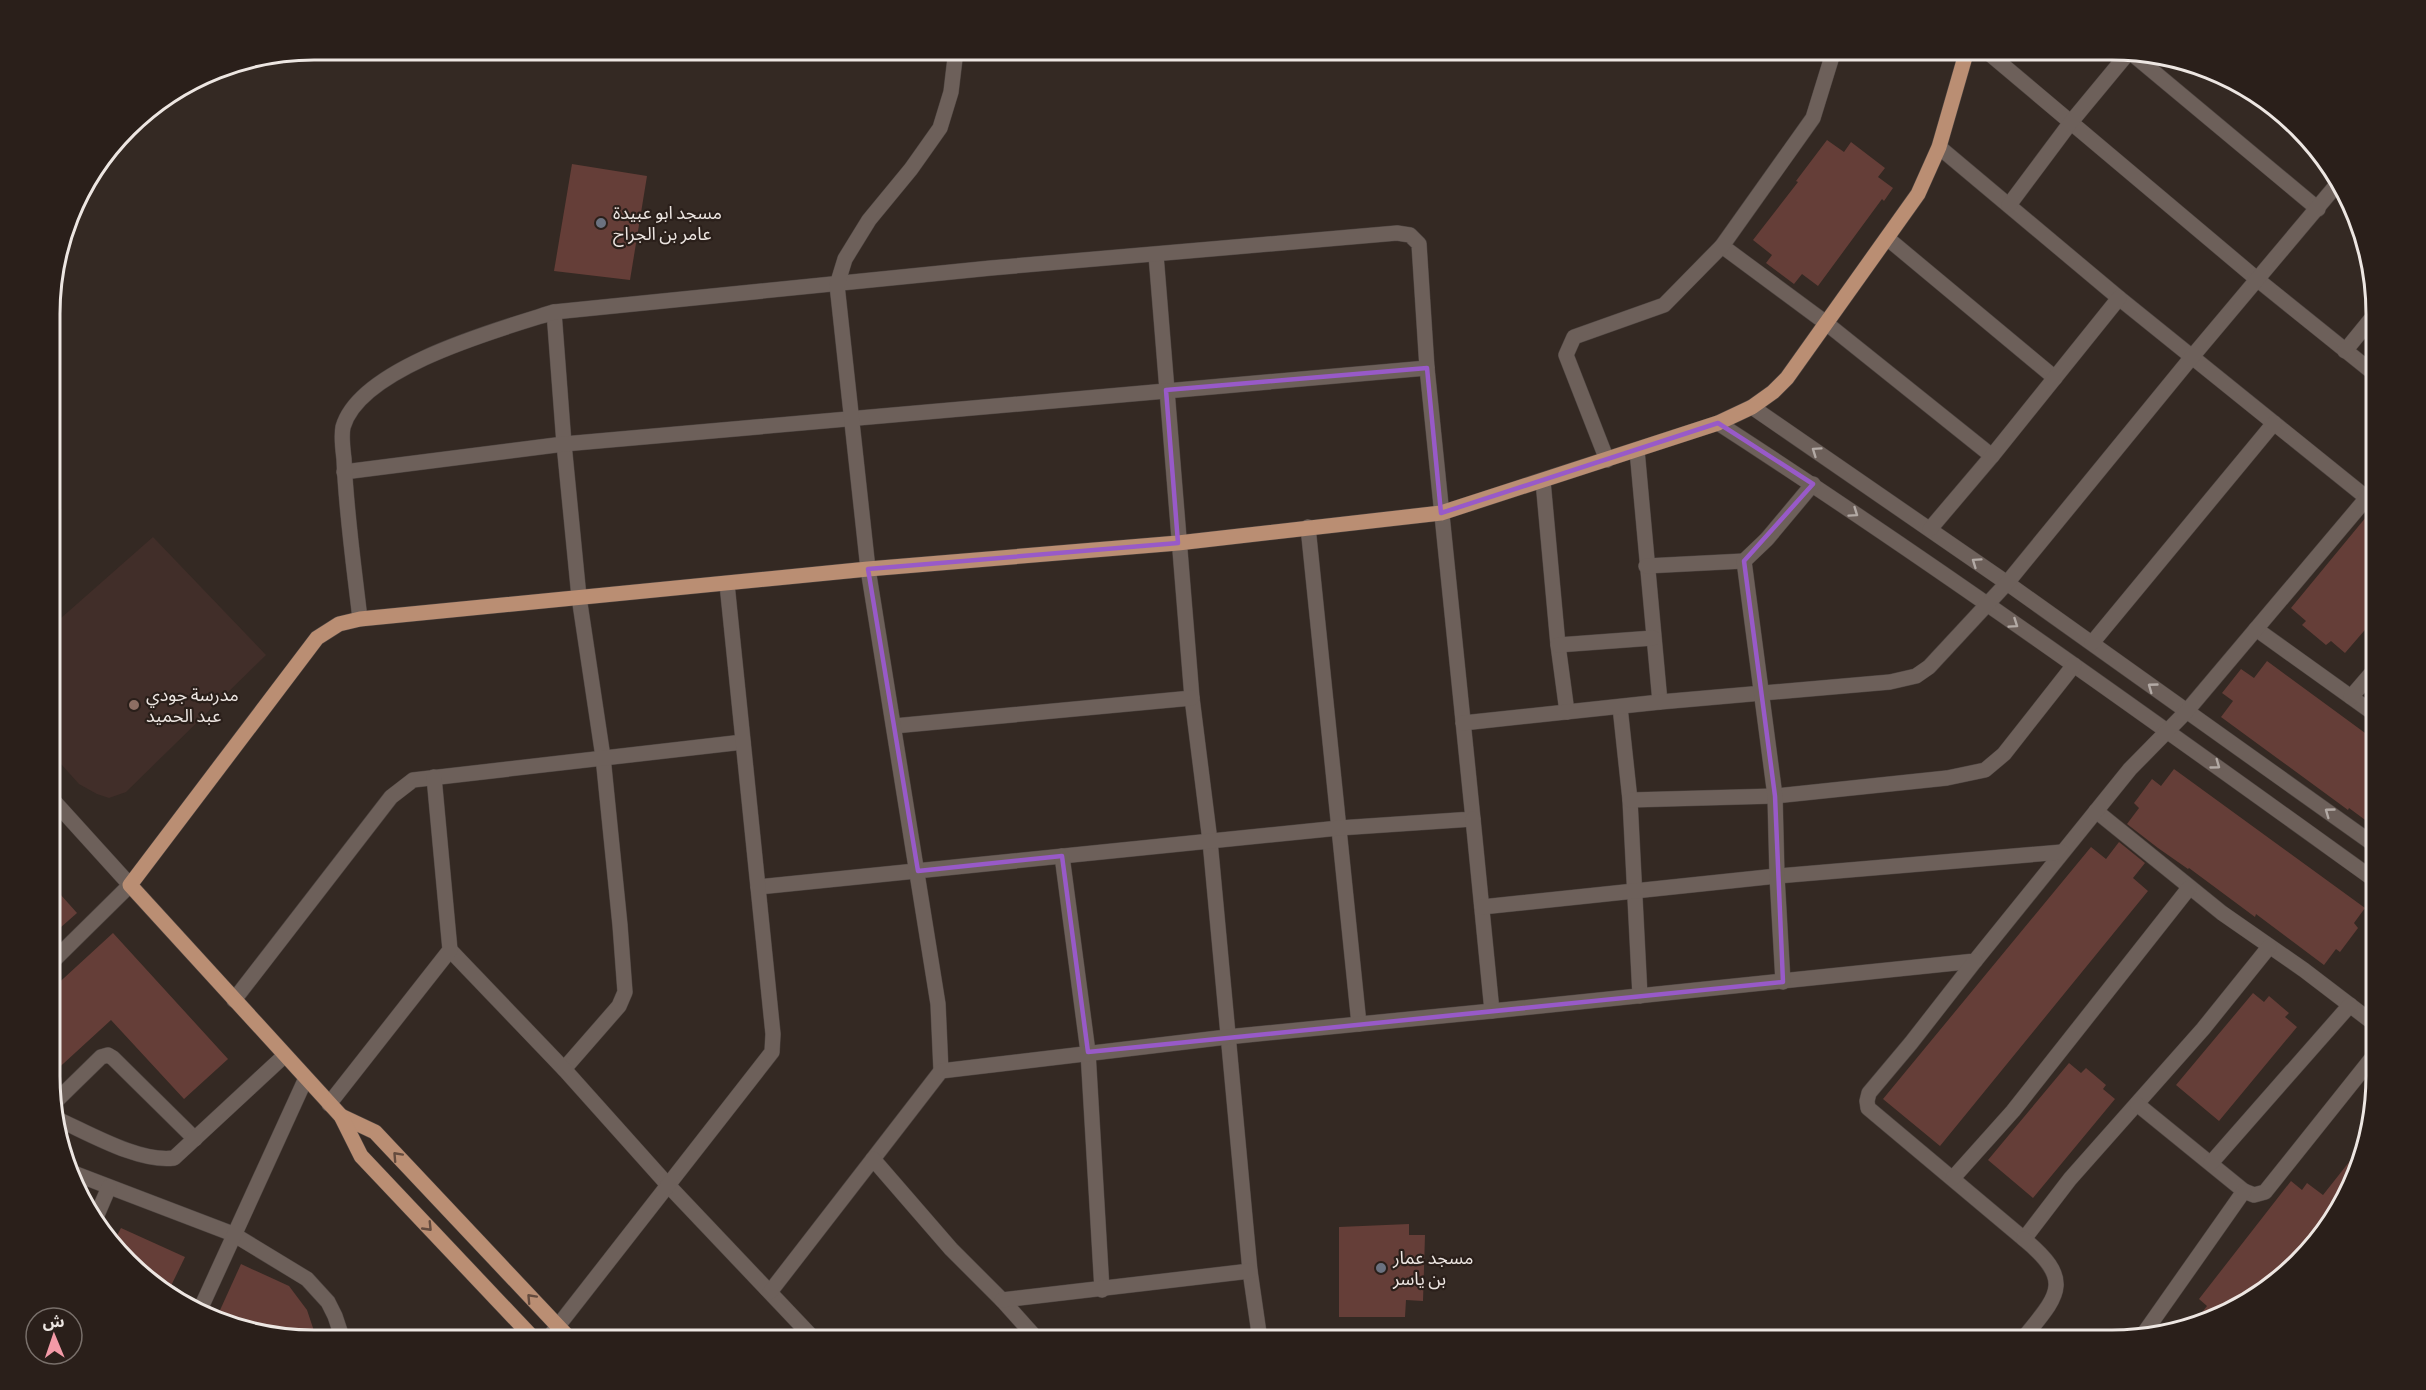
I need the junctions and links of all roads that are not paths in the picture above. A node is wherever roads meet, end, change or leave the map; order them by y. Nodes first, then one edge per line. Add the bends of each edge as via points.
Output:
1 (955, 60) edge
2 (1831, 60) edge
3 (1961, 60) edge
4 (1997, 60) edge
5 (2123, 61) edge
6 (2142, 62) edge
7 (2071, 122) junction
8 (1939, 147) junction
9 (2333, 189) edge
10 (2009, 205) junction
11 (2318, 209) junction
12 (1887, 238) junction
13 (1722, 246) junction
14 (1156, 255) junction
15 (2258, 280) junction
16 (837, 285) junction
17 (2119, 298) junction
18 (554, 312) junction
19 (1826, 323) junction
20 (2366, 325) edge
21 (2345, 351) junction
22 (2191, 358) junction
23 (2366, 367) edge
24 (1426, 368) junction
25 (2055, 378) junction
26 (1166, 390) junction
27 (1752, 406) junction
28 (851, 420) junction
29 (1718, 423) junction
30 (2274, 423) junction
31 (564, 444) junction
32 (1637, 450) junction
33 (1992, 456) junction
34 (1607, 460) junction
35 (344, 471) junction
36 (1543, 481) junction
37 (1813, 484) junction
38 (2366, 489) edge
39 (2366, 499) edge
40 (1442, 513) junction
41 (1308, 527) junction
42 (1930, 529) junction
43 (1178, 543) junction
44 (1744, 561) junction
45 (1646, 566) junction
46 (868, 569) junction
47 (2007, 583) junction
48 (727, 584) junction
49 (579, 597) junction
50 (1986, 605) junction
51 (360, 619) junction
52 (2256, 629) junction
53 (1653, 638) junction
54 (2092, 643) junction
55 (1558, 645) junction
56 (2074, 666) junction
57 (2366, 680) edge
58 (1760, 695) junction
59 (2351, 697) junction
60 (1192, 698) junction
61 (1660, 702) junction
62 (1620, 707) junction
63 (2366, 708) edge
64 (2186, 711) junction
65 (1567, 712) junction
66 (1463, 723) junction
67 (894, 726) junction
68 (2168, 731) junction
69 (743, 742) junction
70 (603, 757) junction
71 (434, 777) junction
72 (1775, 796) junction
73 (1630, 800) junction
74 (60, 808) edge
75 (2096, 811) junction
76 (1473, 819) junction
77 (1339, 828) junction
78 (2366, 839) edge
79 (1210, 841) junction
80 (2062, 852) junction
81 (1062, 856) junction
82 (918, 871) junction
83 (2366, 874) edge
84 (1777, 876) junction
85 (130, 885) junction
86 (758, 887) junction
87 (2189, 888) junction
88 (1634, 891) junction
89 (1482, 907) junction
90 (2269, 947) junction
91 (450, 950) junction
92 (60, 954) edge
93 (1975, 961) junction
94 (1784, 982) junction
95 (1640, 996) junction
96 (234, 1000) junction
97 (2350, 1005) junction
98 (1492, 1011) junction
99 (2366, 1017) edge
100 (1359, 1024) junction
101 (1227, 1036) junction
102 (1088, 1052) junction
103 (284, 1056) junction
104 (2366, 1066) edge
105 (564, 1069) junction
106 (941, 1071) junction
107 (306, 1078) junction
108 (61, 1096) edge
109 (329, 1104) junction
110 (2137, 1104) junction
111 (340, 1116) junction
112 (64, 1122) edge
113 (195, 1139) junction
114 (873, 1159) junction
115 (2211, 1163) junction
116 (80, 1176) edge
117 (1953, 1178) junction
118 (667, 1184) junction
119 (109, 1186) junction
120 (2244, 1191) junction
121 (99, 1210) edge
122 (233, 1234) junction
123 (2024, 1239) junction
124 (1250, 1271) junction
125 (1102, 1290) junction
126 (770, 1292) junction
127 (1002, 1300) junction
128 (202, 1304) edge
129 (559, 1327) junction
130 (2148, 1327) edge
131 (339, 1330) edge
132 (526, 1330) edge
133 (556, 1330) edge
134 (562, 1330) edge
135 (806, 1330) edge
136 (1029, 1330) edge
137 (1259, 1330) edge
138 (2030, 1330) edge

1 - 16 street via 951,92 940,128 869,220 845,259
2 - 13 street via 1813,118
3 - 8 main road
4 - 7 street
5 - 7 street
6 - 11 street
7 - 10 street
7 - 15 street
8 - 10 street
8 - 12 main road via 1918,194
9 - 11 street
10 - 17 street
11 - 15 street
12 - 19 main road
12 - 25 street
13 - 19 street
13 - 34 street via 1664,305 1574,338 1568,347 1566,355
14 - 16 street
14 - 24 street via 1397,233 1410,235 1419,244
14 - 26 street
15 - 21 street
15 - 22 street
16 - 18 street
16 - 28 street
17 - 22 street
17 - 25 street
18 - 31 street
18 - 35 street via 421,358 390,375 350,412 343,429
19 - 27 main road via 1787,378
19 - 33 street
20 - 21 street
21 - 23 street
22 - 30 street
22 - 47 street
24 - 26 street
24 - 40 street
25 - 33 street
26 - 28 street
26 - 43 street
27 - 29 main road
42 -> 27 street
28 - 31 street
28 - 46 street
29 - 32 main road
29 - 37 street
30 - 38 street
30 - 54 street
31 - 35 street
31 - 49 street
32 - 34 main road
32 - 45 street
33 - 42 street
34 - 36 main road
35 - 51 street
36 - 40 main road
36 - 55 street
37 - 44 street
37 -> 50 street
39 - 52 street
40 - 41 main road
40 - 66 street
41 - 43 main road
41 - 77 street
47 -> 42 street
43 - 46 main road
43 - 60 street
44 - 45 street
44 - 58 street
45 - 53 street
46 - 48 main road
46 - 67 street
47 - 50 street
47 - 54 street
48 - 49 main road
48 - 69 street
49 - 51 main road
49 - 70 street
50 -> 56 street
50 - 58 street via 1916,676
51 - 85 main road via 339,624 317,638
52 - 59 street
52 - 64 street
53 - 55 street
53 - 61 street
64 -> 54 street
55 - 65 street
56 - 68 street
56 - 72 street via 2004,754 1985,770 1947,778
57 - 59 street
58 - 61 street
58 - 72 street
59 - 63 street
60 - 67 street
60 - 79 street
61 - 62 street
62 - 65 street
62 - 73 street
64 - 68 street
78 -> 64 street
65 - 66 street
66 - 76 street
67 - 82 street
68 - 75 street
68 -> 83 street
69 - 70 street
69 - 86 street
70 - 71 street
70 - 105 street via 625,992 619,1006
71 - 91 street
71 - 96 street via 413,780 391,797
72 - 73 street
72 - 84 street
73 - 88 street
74 - 85 street
75 - 80 street
75 - 87 street
76 - 77 street
76 - 89 street
77 - 79 street
77 - 100 street
79 - 81 street
79 - 101 street
80 - 84 street
80 - 93 street
81 - 82 street
81 - 102 street
82 - 86 street
82 - 106 street via 938,1004
84 - 88 street
84 - 94 street
85 - 92 street
85 - 96 main road
86 - 118 street via 772,1052
87 - 90 street
87 - 117 street via 2013,1111
88 - 89 street
88 - 95 street
89 - 98 street
90 - 97 street
90 - 110 street
91 - 105 street
91 - 109 street
93 - 94 street
93 - 117 street via 1869,1093 1867,1101 1868,1108
94 - 95 street
95 - 98 street
96 - 103 main road
97 - 99 street
97 - 115 street
98 - 100 street
100 - 101 street
101 - 102 street
101 - 124 street
102 - 106 street
102 - 125 street
103 - 107 main road
103 - 113 street
104 - 120 street via 2265,1192 2254,1195
105 - 118 street
106 - 114 street
107 - 109 main road
107 - 122 street
108 - 113 street via 101,1057 108,1055
109 - 111 main road
110 - 115 street
110 - 123 street via 2070,1179
129 -> 111 main road via 375,1132
111 -> 132 main road via 361,1156
112 - 113 street via 143,1156 162,1160 174,1158
114 - 126 street
114 - 127 street via 951,1249
115 - 120 street
116 - 119 street
117 - 123 street
118 - 126 street
118 - 129 street
119 - 121 street
119 - 122 street
120 - 130 street
122 - 128 street
122 - 131 street via 307,1280 328,1302
123 - 138 street via 2054,1271 2058,1285 2054,1299
124 - 125 street
124 - 137 street
125 - 127 street
126 - 135 street
127 - 136 street
129 - 133 street
129 - 134 main road

